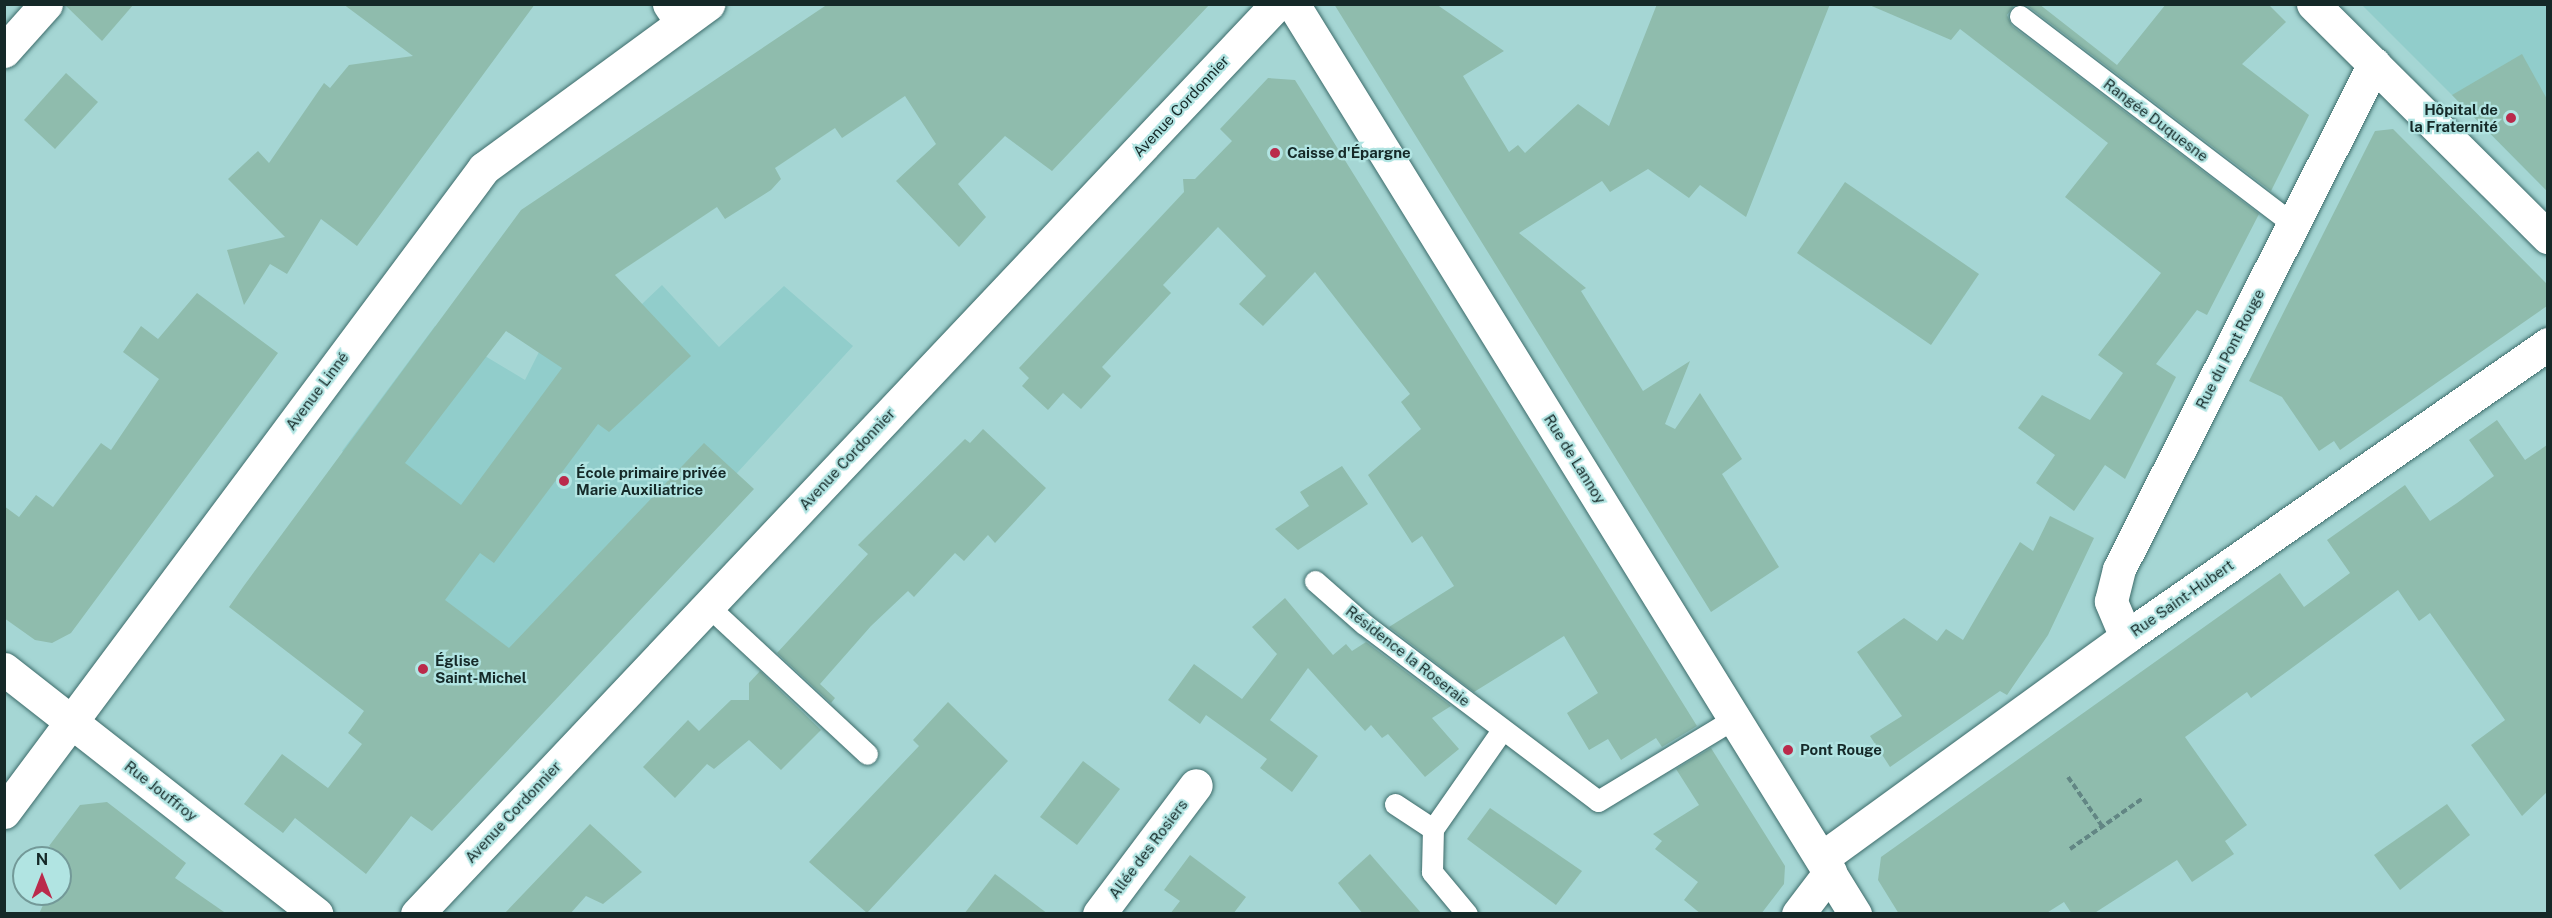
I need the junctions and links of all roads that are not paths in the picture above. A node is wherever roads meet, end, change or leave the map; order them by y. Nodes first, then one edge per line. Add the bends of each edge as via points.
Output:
1 (46, 4) edge
2 (708, 4) edge
3 (1277, 4) edge
4 (1293, 4) edge
5 (2313, 4) edge
6 (675, 13) edge
7 (2020, 16) dead end
8 (4, 51) edge
9 (2374, 64) junction
10 (2293, 224) junction
11 (2547, 237) edge
12 (2547, 344) edge
13 (1315, 581) dead end
14 (708, 606) junction
15 (2126, 637) junction
16 (4, 669) edge
17 (1735, 718) junction
18 (72, 721) junction
19 (1502, 730) junction
20 (867, 754) dead end
21 (1196, 784) dead end
22 (1395, 804) dead end
23 (4, 812) edge
24 (1433, 829) junction
25 (1826, 865) junction
26 (302, 909) edge
27 (417, 914) edge
28 (1099, 914) edge
29 (1467, 914) edge
30 (1798, 914) edge
31 (1856, 914) edge

1 - 8 street
2 - 6 street, Avenue Linné
3 - 14 street, Avenue Cordonnier
4 - 17 street, Rue de Lannoy
5 - 9 street
6 - 18 street, Avenue Linné via 484,168
7 - 10 lane, Rangée Duquesne
9 - 10 street, Rue du Pont Rouge
9 - 11 street
10 - 15 street, Rue du Pont Rouge via 2119,569 2111,601
12 - 15 street, Rue Saint-Hubert
13 - 19 lane, Résidence la Roseraie
14 - 20 lane
14 - 27 street, Avenue Cordonnier
15 - 25 street, Rue Saint-Hubert
16 - 18 street, Rue Jouffroy
17 - 19 lane, Résidence la Roseraie via 1598,801
17 - 25 street, Rue de Lannoy
18 - 23 street, Avenue Linné
18 - 26 street, Rue Jouffroy
19 - 24 lane
21 - 28 street, Allée des Rosiers
22 - 24 lane
24 - 29 lane via 1432,872
25 - 30 street, Rue Saint-Hubert
25 - 31 street, Rue de Lannoy

